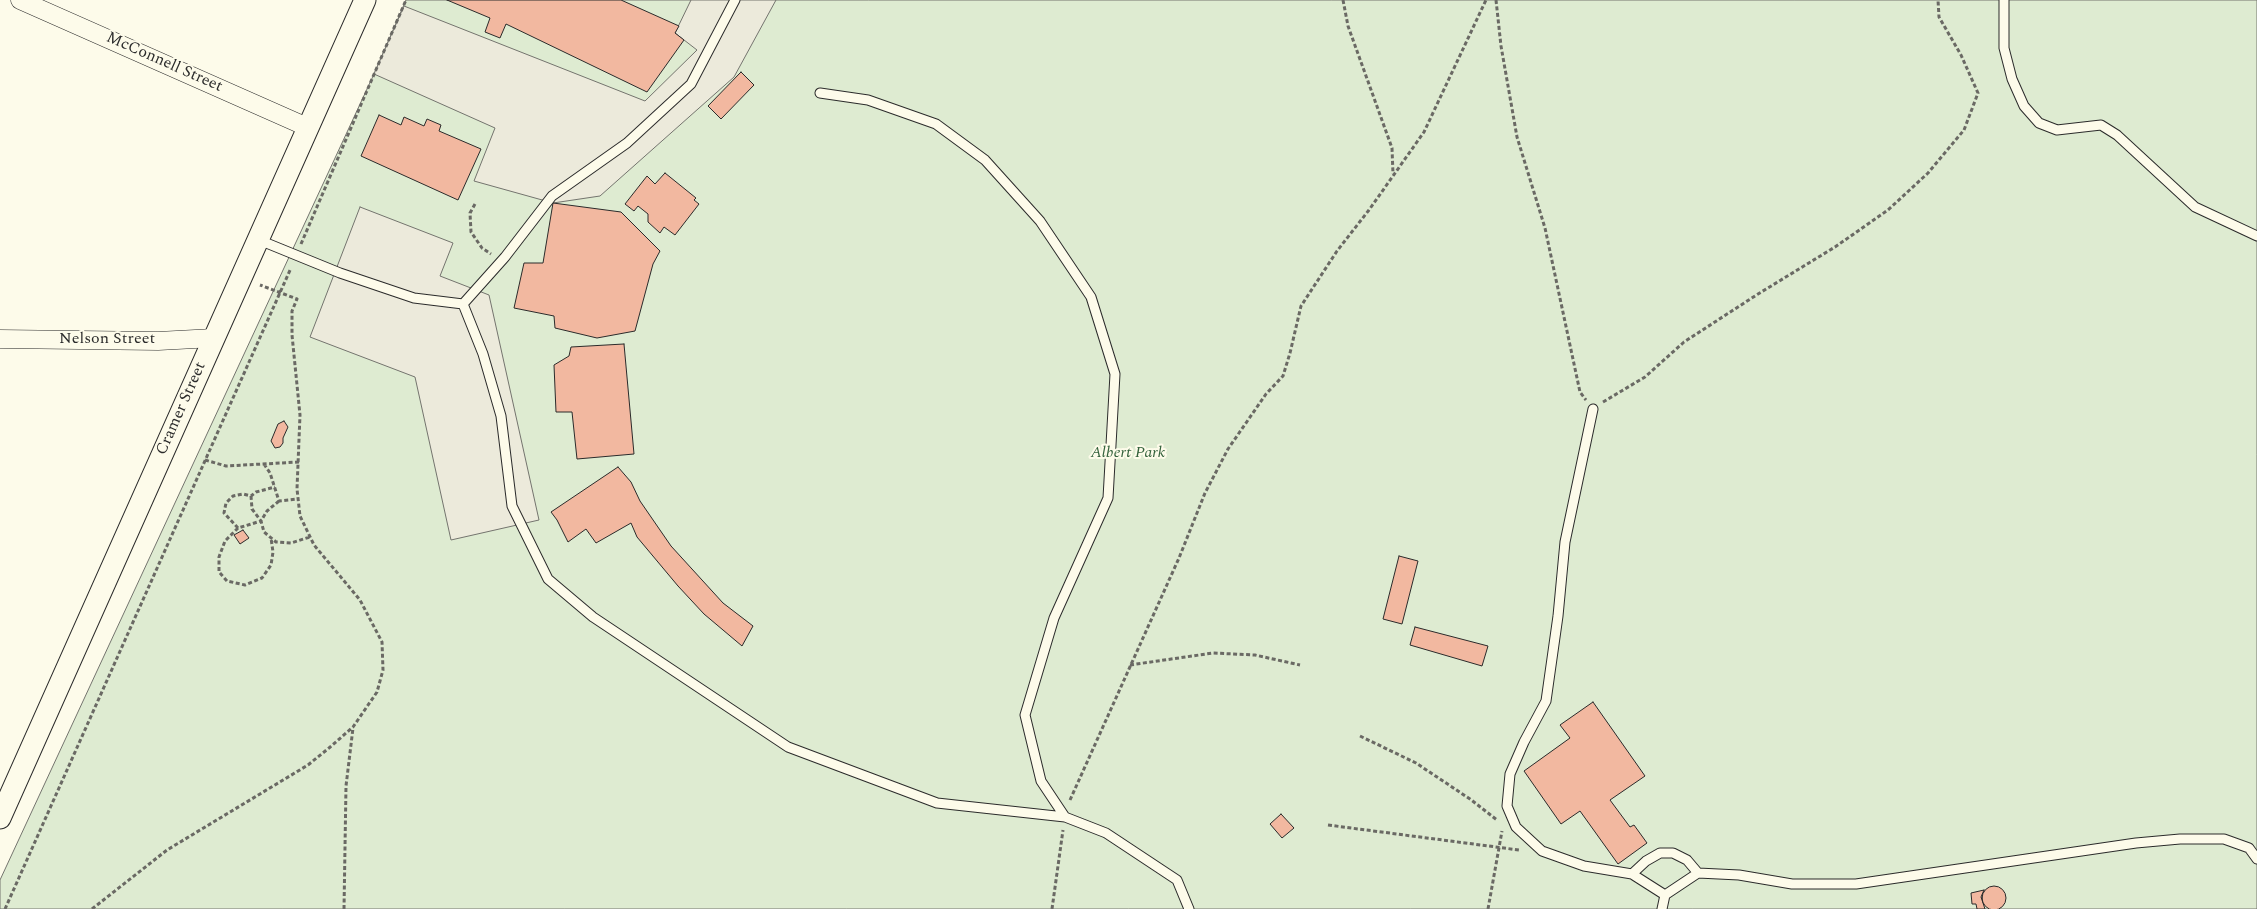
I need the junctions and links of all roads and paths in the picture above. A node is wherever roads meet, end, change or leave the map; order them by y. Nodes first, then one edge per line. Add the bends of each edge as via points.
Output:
1 (20, 0) edge
2 (365, 0) edge
3 (406, 0) edge
4 (735, 0) edge
5 (1343, 0) edge
6 (1486, 0) edge
7 (1496, 0) edge
8 (1938, 0) edge
9 (2004, 0) edge
10 (820, 93) dead end
11 (307, 127) junction
12 (1394, 174) junction
13 (475, 204) dead end
14 (2257, 236) edge
15 (258, 240) junction
16 (296, 254) junction
17 (502, 260) junction
18 (241, 277) junction
19 (280, 293) junction
20 (462, 304) junction
21 (214, 338) junction
22 (0, 339) edge
23 (1593, 409) junction
24 (205, 460) junction
25 (299, 462) junction
26 (264, 464) junction
27 (275, 487) junction
28 (251, 496) junction
29 (298, 499) junction
30 (279, 501) junction
31 (260, 521) junction
32 (238, 528) junction
33 (310, 536) junction
34 (271, 538) junction
35 (1130, 665) junction
36 (1300, 666) dead end
37 (353, 727) junction
38 (1360, 736) dead end
39 (1065, 817) junction
40 (0, 818) edge
41 (1328, 825) dead end
42 (1499, 849) junction
43 (1542, 851) junction
44 (2257, 860) edge
45 (1698, 873) junction
46 (1632, 874) junction
47 (1665, 895) junction
48 (5, 909) edge
49 (92, 909) edge
50 (344, 909) edge
51 (1052, 909) edge
52 (1189, 909) edge
53 (1488, 909) edge
54 (1662, 909) edge

1 - 11 street, McConnell Street
2 - 11 street, Cramer Street
3 - 16 path
4 - 17 lane via 691,84 627,143 552,196
5 - 12 path via 1348,26 1392,148
6 - 12 path via 1424,132
7 - 23 path via 1517,136 1545,228 1580,392
8 - 23 path via 1939,17 1978,93 1964,130 1928,174 1888,210 1836,247 1684,342 1645,377
9 - 14 lane via 2004,48 2012,79 2024,106 2039,123 2057,130 2100,125 2117,135 2196,207
10 - 39 lane via 868,100 936,124 985,160 1040,222 1091,297 1115,374 1108,498 1054,618 1025,715 1041,781
11 - 15 street, Cramer Street
12 - 35 path via 1301,306 1283,376 1266,394 1228,449 1205,493
13 - 17 path via 469,224 475,240
15 - 16 lane
15 - 18 street, Cramer Street
16 - 19 path
16 - 20 lane via 414,298
17 - 20 lane
18 - 19 path
18 - 21 street, Cramer Street
19 - 24 path
19 - 25 path via 297,299 292,311 292,335 300,416
20 - 39 lane via 483,354 501,416 512,506 548,579 593,617 788,747 937,803
21 - 22 street, Nelson Street via 158,341
21 - 40 street, Cramer Street
23 - 43 lane via 1565,542 1546,701 1510,774 1507,806 1516,827
24 - 26 path via 226,466
24 - 48 path
25 - 26 path
25 - 29 path
26 - 27 path
27 - 28 path
27 - 30 path
28 - 31 path via 252,509
28 - 32 path via 233,496 226,503 224,513
29 - 30 path
29 - 33 path via 300,516
30 - 31 path
31 - 32 path
31 - 34 path via 264,532
32 - 34 path via 225,541 219,557 220,572 228,581 245,585 262,578 272,565
33 - 34 path via 291,543 276,542
33 - 37 path via 360,600 382,642 383,670 377,692
35 - 36 path via 1213,653 1255,654
35 - 39 path via 1072,794
37 - 49 path via 308,765 167,850
37 - 50 path via 346,786
38 - 42 path via 1416,763 1503,825
39 - 51 path
39 - 52 lane via 1106,833 1177,880
41 - 42 path
42 - 43 path
42 - 53 path
43 - 46 lane via 1584,866
44 - 45 lane via 2249,848 2224,839 2180,839 2136,842 1856,884 1792,884 1739,875
45 - 46 lane via 1687,860 1674,853 1660,853
45 - 47 lane
46 - 47 lane
47 - 54 lane

